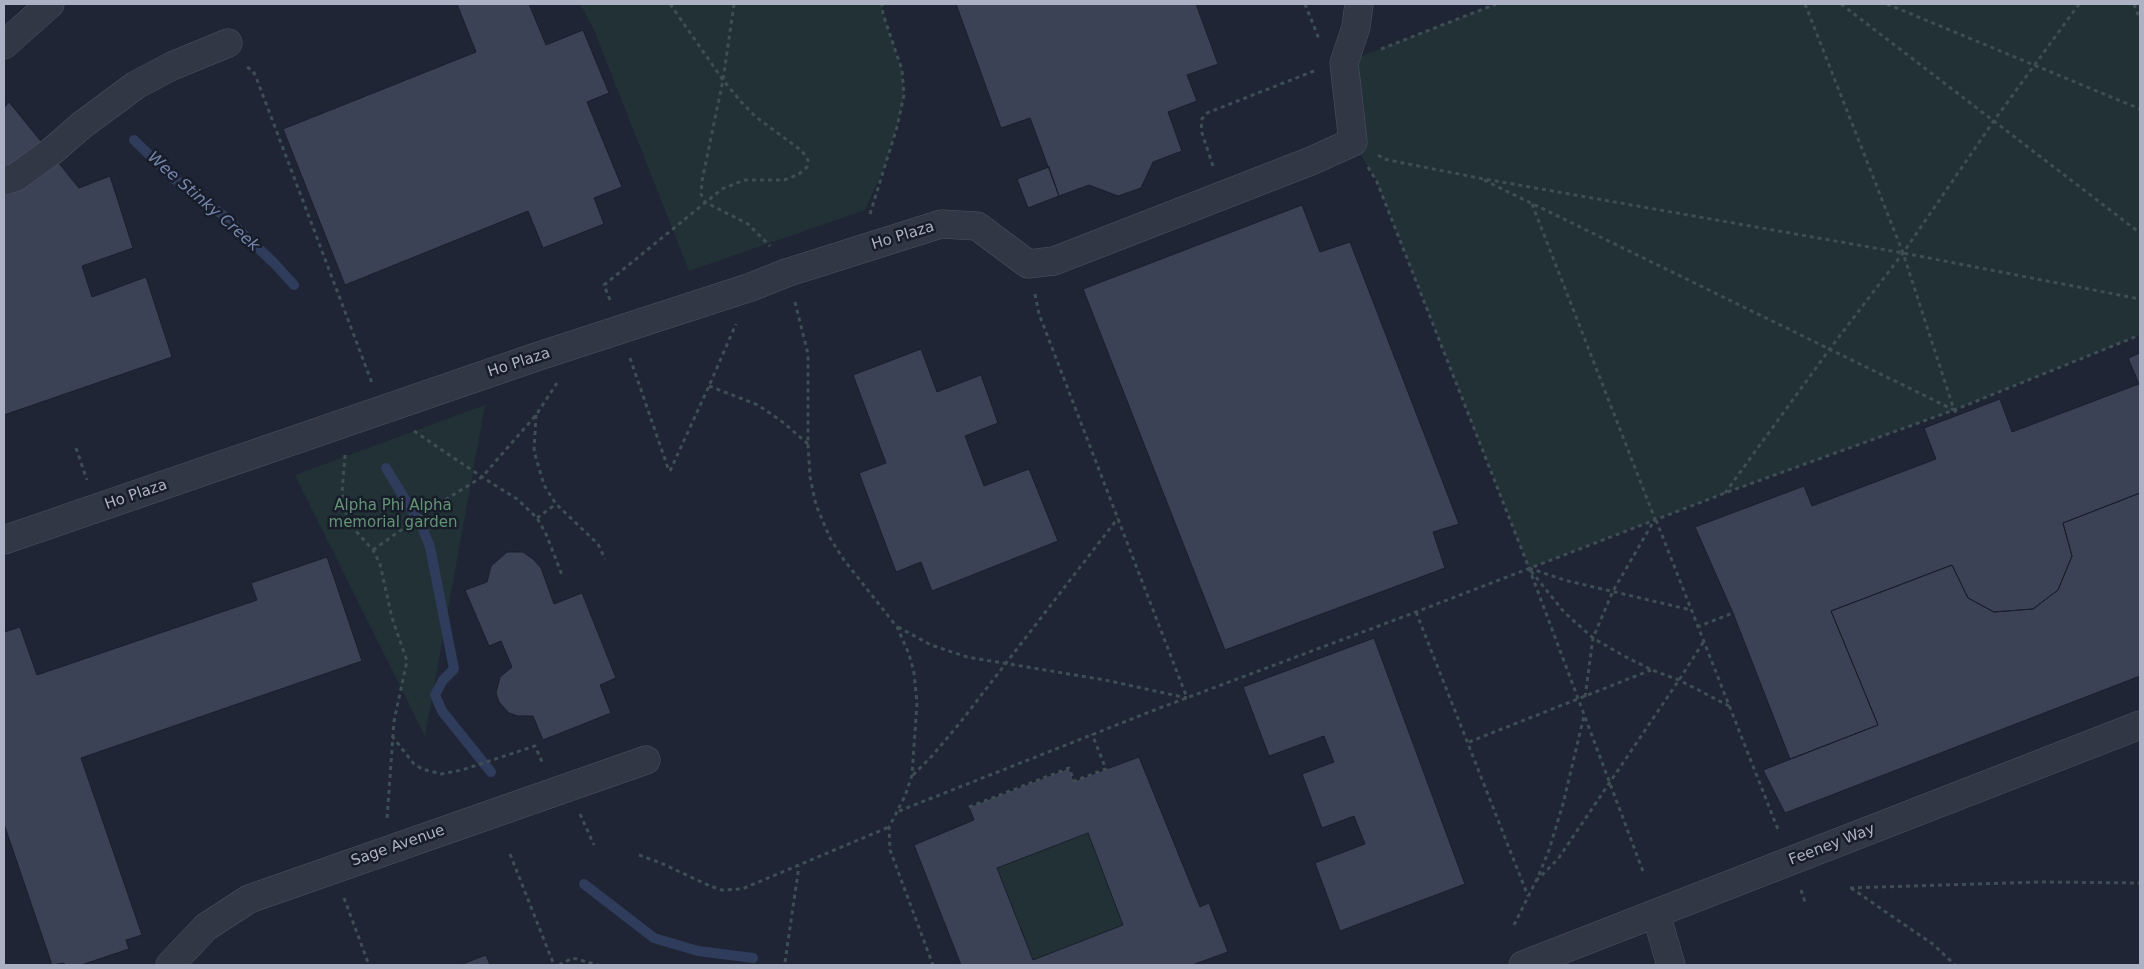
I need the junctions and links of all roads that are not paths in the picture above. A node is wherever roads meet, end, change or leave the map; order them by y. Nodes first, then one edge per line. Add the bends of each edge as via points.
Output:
1 (50, 4) edge
2 (1359, 4) edge
3 (228, 44) road end
4 (4, 45) edge
5 (4, 181) edge
6 (4, 540) edge
7 (2140, 725) edge
8 (646, 760) dead end
9 (1656, 914) junction
10 (170, 965) edge
11 (1523, 965) edge
12 (1671, 965) edge

1 - 4 street
2 - 6 street, Ho Plaza via 1356,27 1344,63 1353,142 1054,262 1028,264 977,226 941,224 382,409
3 - 5 street via 172,66 136,85 52,151 16,177
7 - 9 street, Feeney Way
8 - 10 street, Sage Avenue via 249,899 206,927
9 - 11 street, Feeney Way
9 - 12 street

